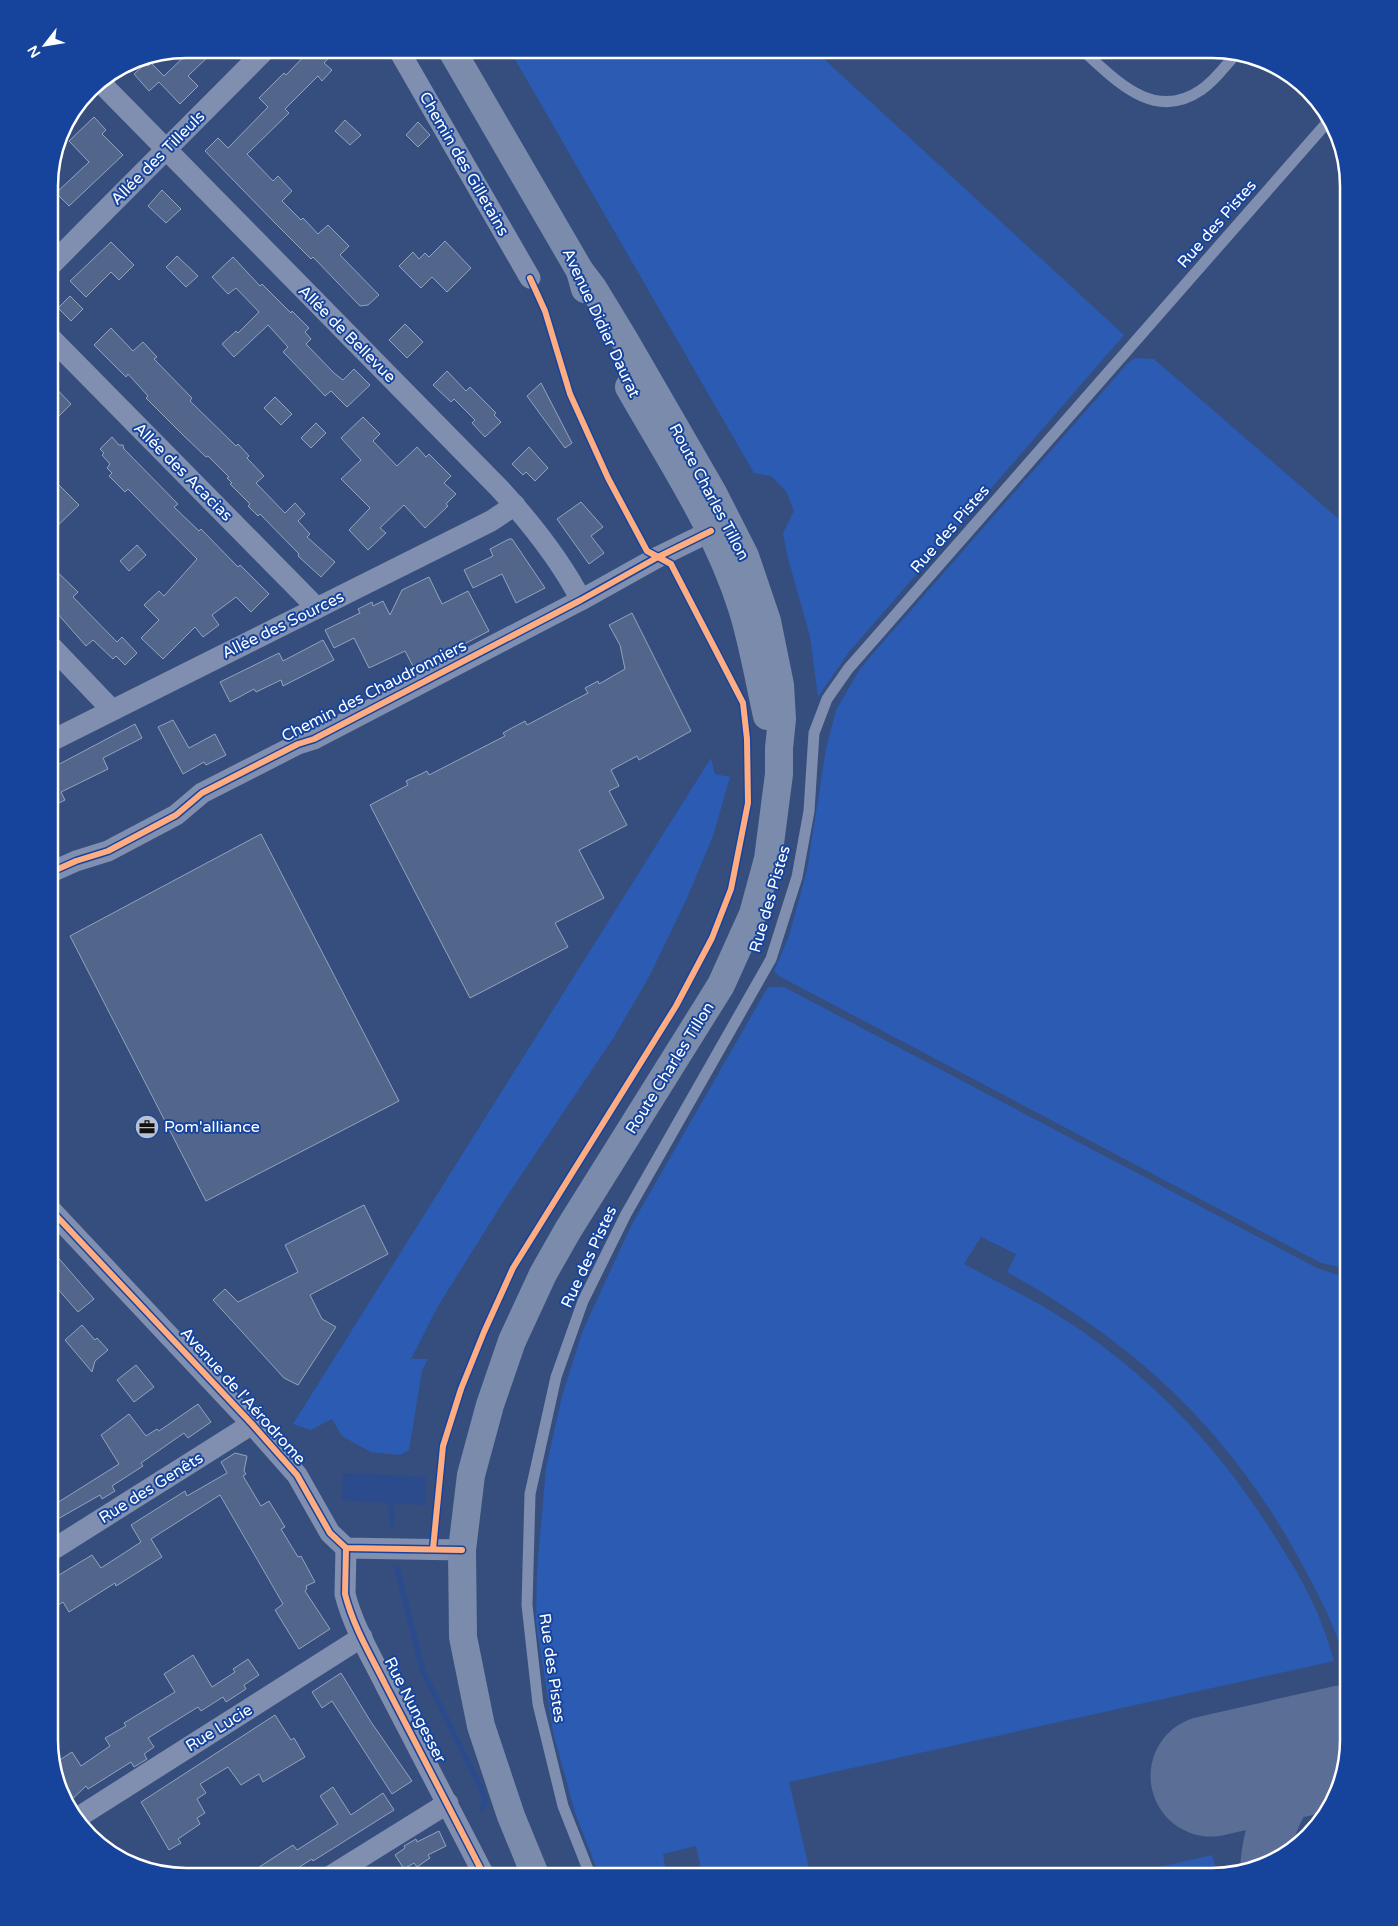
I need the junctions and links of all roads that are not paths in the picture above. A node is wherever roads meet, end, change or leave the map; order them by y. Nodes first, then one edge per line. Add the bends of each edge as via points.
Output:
1 (257, 58) edge
2 (403, 58) edge
3 (456, 58) edge
4 (1092, 58) edge
5 (1231, 59) edge
6 (104, 87) edge
7 (1325, 125) edge
8 (166, 150) junction
9 (58, 258) edge
10 (580, 271) junction
11 (530, 278) dead end
12 (58, 345) edge
13 (515, 505) junction
14 (711, 531) junction
15 (581, 600) junction
16 (317, 608) junction
17 (58, 653) edge
18 (112, 710) junction
19 (58, 737) edge
20 (779, 748) junction
21 (58, 869) edge
22 (58, 1218) edge
23 (252, 1424) junction
24 (58, 1546) edge
25 (346, 1548) junction
26 (462, 1550) junction
27 (362, 1637) junction
28 (448, 1803) junction
29 (82, 1815) edge
30 (343, 1868) edge
31 (481, 1868) edge
32 (532, 1868) edge
33 (587, 1868) edge

1 - 8 street, Allée des Tilleuls
2 - 11 street, Chemin des Gilletains
3 - 10 main road, Avenue Didier Daurat
4 - 5 lane via 1134,93 1169,102 1202,90
6 - 8 street, Allée de Bellevue
7 - 33 lane, Rue des Pistes via 848,669 827,699 814,734 809,811 797,878 771,960 626,1214 584,1301 556,1377 530,1494 527,1605 538,1704 563,1806
8 - 9 street, Allée des Tilleuls
8 - 13 street, Allée de Bellevue
10 - 14 main road, Avenue Didier Daurat via 586,295 628,385
10 - 20 main road, Route Charles Tillon via 624,339 713,493 745,556 768,621 774,650 782,719
12 - 16 street, Allée des Acacias
13 - 15 street, Allée de Bellevue via 572,582
13 - 16 street, Allée des Sources via 491,521
14 - 15 street, Chemin des Chaudronniers
14 - 20 main road, Avenue Didier Daurat via 742,608 768,720
15 - 21 street, Chemin des Chaudronniers via 314,739 202,793 176,815 108,851
16 - 18 street, Allée des Sources
17 - 18 street
18 - 19 street, Allée des Sources
20 - 26 main road, Route Charles Tillon via 780,774 768,859 753,914 722,985 568,1230 543,1274 512,1341 471,1475
22 - 23 street, Avenue de l'Aérodrome
23 - 24 street, Rue des Genêts
23 - 25 street, Avenue de l'Aérodrome via 296,1475 330,1533
25 - 26 street
25 - 27 street, Rue Nungesser via 345,1594
26 - 32 main road, Route Charles Tillon via 463,1637 481,1726
27 - 28 street, Rue Nungesser
27 - 29 street, Rue Lucie
28 - 30 street
28 - 31 street, Rue Nungesser

